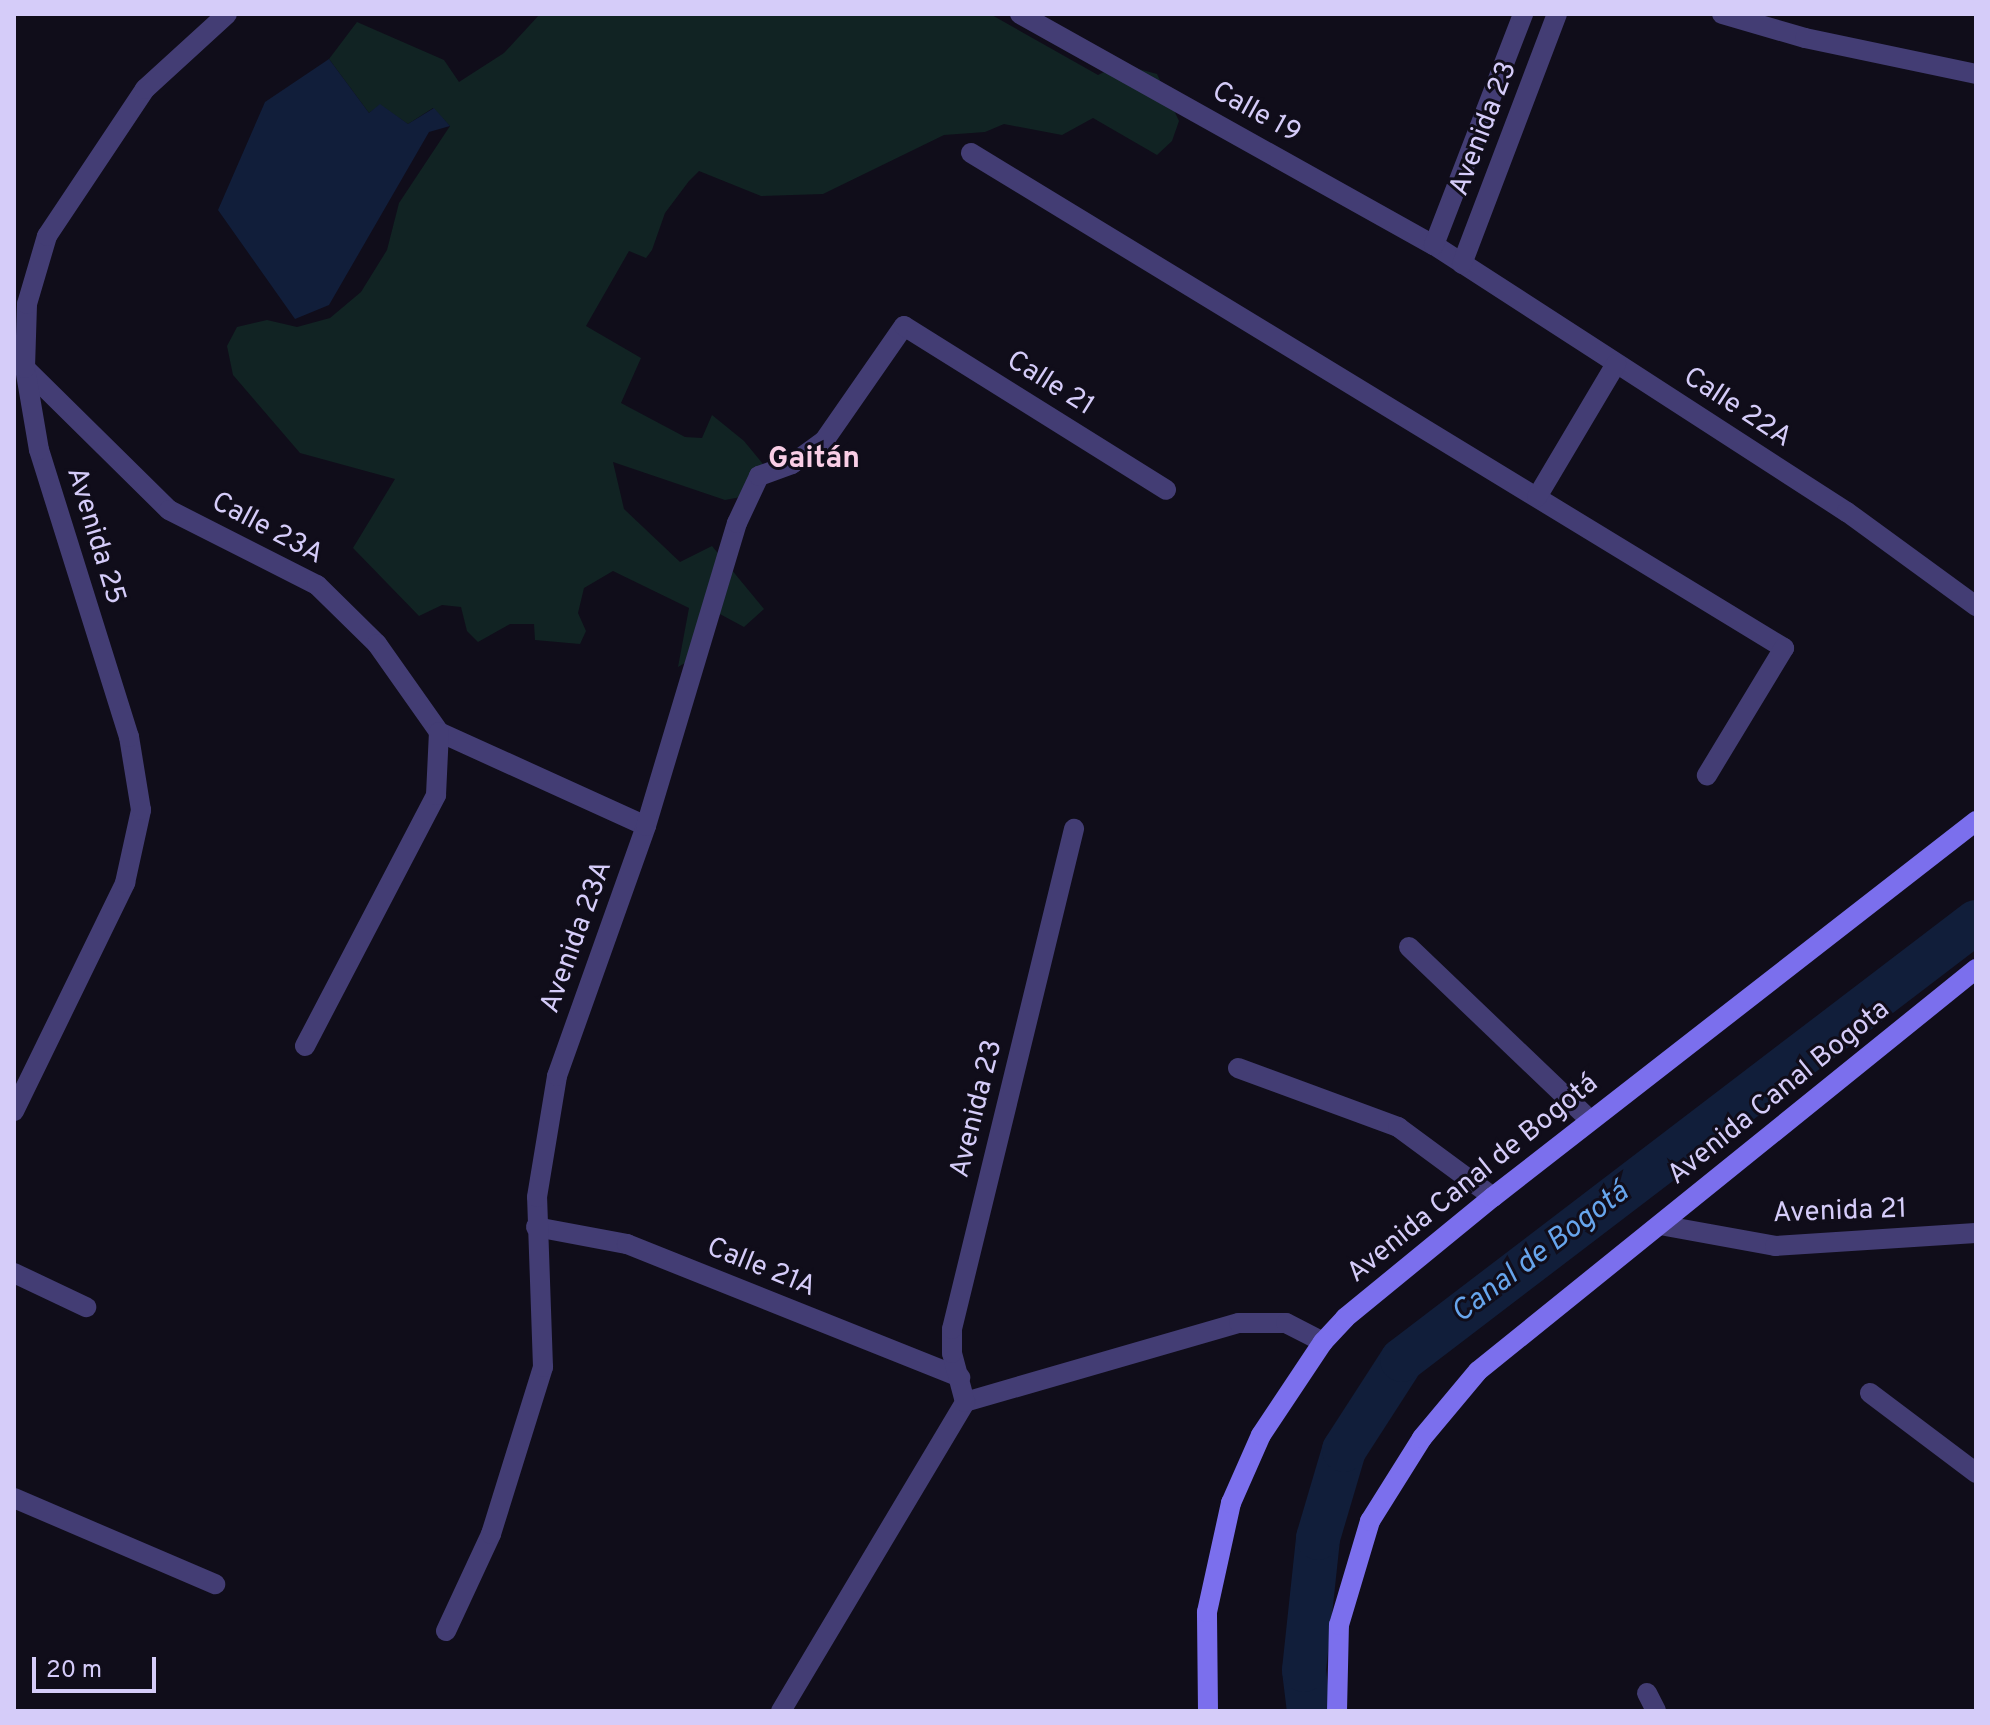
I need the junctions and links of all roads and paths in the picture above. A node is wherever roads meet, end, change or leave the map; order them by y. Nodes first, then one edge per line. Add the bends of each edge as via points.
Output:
1 (227, 14) edge
2 (1020, 14) edge
3 (1523, 14) edge
4 (1557, 14) edge
5 (1722, 14) edge
6 (1976, 74) edge
7 (971, 153) dead end
8 (1434, 245) junction
9 (1462, 264) junction
10 (904, 326) joint
11 (1616, 364) junction
12 (25, 368) junction
13 (1166, 490) dead end
14 (1537, 497) junction
15 (1976, 606) edge
16 (439, 732) junction
17 (1707, 775) dead end
18 (1976, 821) edge
19 (646, 826) junction
20 (1074, 829) dead end
21 (1409, 947) dead end
22 (1976, 969) edge
23 (305, 1046) dead end
24 (1238, 1068) dead end
25 (14, 1111) edge
26 (1590, 1120) junction
27 (1493, 1197) junction
28 (1660, 1225) junction
29 (536, 1227) junction
30 (1976, 1233) edge
31 (14, 1273) edge
32 (86, 1307) dead end
33 (1323, 1342) junction
34 (960, 1377) junction
35 (1870, 1393) dead end
36 (965, 1402) junction
37 (1976, 1473) edge
38 (14, 1498) edge
39 (215, 1584) dead end
40 (446, 1631) dead end
41 (781, 1711) edge
42 (1208, 1711) edge
43 (1337, 1711) edge

1 - 12 street, Avenida 25 via 145,89 47,236 27,304
2 - 8 street, Calle 19
3 - 8 street, Avenida 23
4 - 9 street, Avenida 23
5 - 6 street via 1805,38
7 - 14 street
8 - 9 street, Calle 19
9 - 11 street, Calle 22A
10 - 13 street, Calle 21
10 - 19 street, Avenida 23A via 824,441 792,464 759,476 737,523
11 - 14 street
11 - 15 street, Calle 22A via 1847,512
12 - 16 street, Calle 23A via 169,510 317,585 377,644
12 - 25 street, Avenida 25 via 39,450 129,737 141,810 125,883
14 - 17 street via 1784,648
16 - 19 street
16 - 23 street via 436,795
18 - 26 main road, Avenida Canal de Bogotá
19 - 29 street, Avenida 23A via 557,1076
20 - 34 street, Avenida 23 via 952,1329
21 - 26 street
22 - 28 main road, Avenida Canal Bogota
24 - 27 street via 1398,1127
26 - 27 main road, Avenida Canal de Bogotá
27 - 33 main road, Avenida Canal de Bogotá
28 - 30 street, Avenida 21 via 1775,1246
28 - 43 main road, Avenida Canal Bogota via 1478,1371 1393,1481 1370,1521 1347,1586 1334,1661
29 - 34 street, Calle 21A via 627,1244
29 - 40 street, Avenida 23A via 543,1367 491,1534
31 - 32 street
33 - 36 street via 1286,1323 1239,1323
33 - 42 main road, Avenida Canal de Bogotá via 1261,1435 1231,1503 1207,1612
34 - 36 street, Avenida 23
35 - 37 street
36 - 41 street
38 - 39 street

